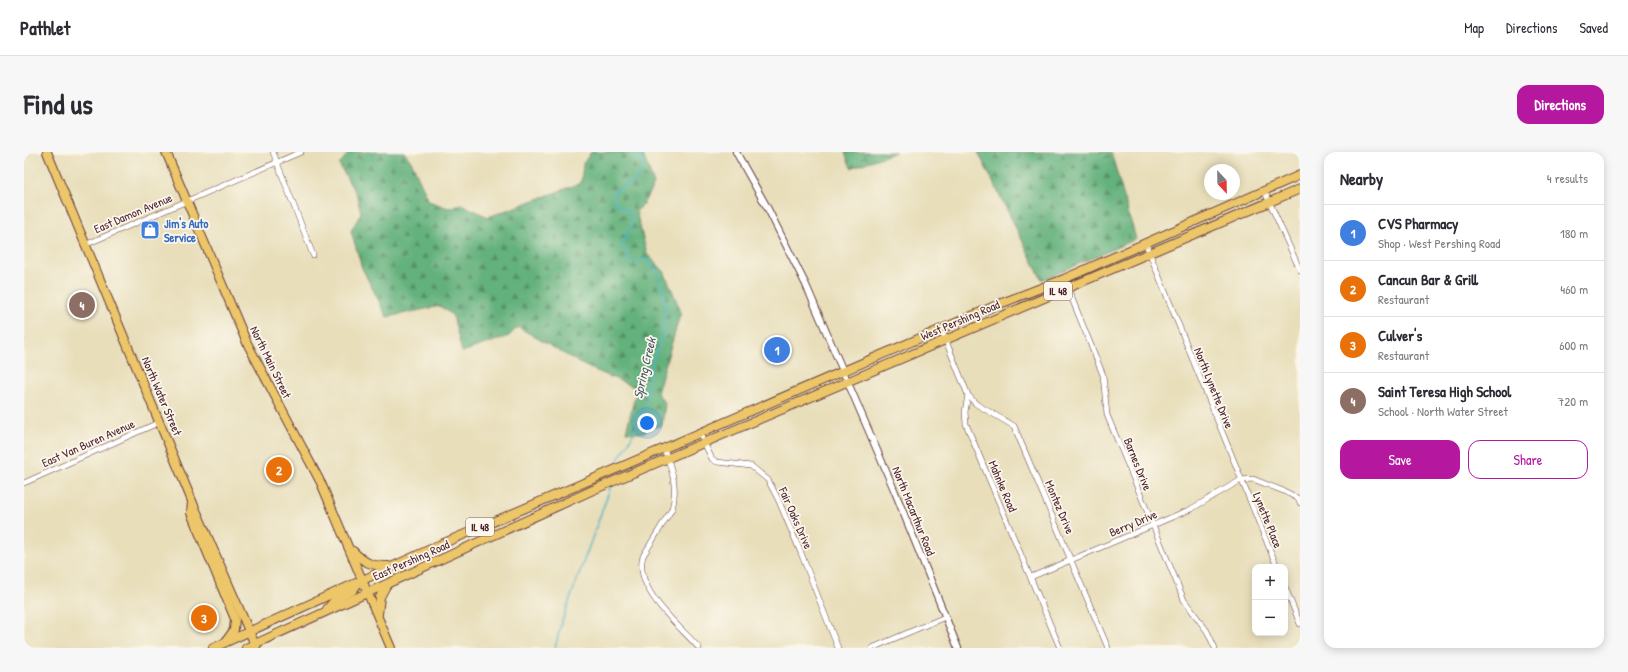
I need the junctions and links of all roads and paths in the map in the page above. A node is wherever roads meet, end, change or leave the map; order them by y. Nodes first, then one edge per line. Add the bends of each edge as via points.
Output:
1 (47, 152) edge
2 (166, 152) edge
3 (273, 152) edge
4 (301, 152) edge
5 (736, 152) edge
6 (277, 162) junction
7 (1300, 175) edge
8 (1300, 189) edge
9 (1264, 190) junction
10 (187, 201) junction
11 (1270, 202) junction
12 (1145, 242) junction
13 (86, 244) junction
14 (1148, 253) junction
15 (313, 255) dead end
16 (1300, 270) edge
17 (1064, 279) junction
18 (1068, 287) junction
19 (1039, 288) junction
20 (990, 320) junction
21 (941, 329) junction
22 (945, 340) junction
23 (843, 372) junction
24 (848, 382) junction
25 (968, 395) junction
26 (160, 422) junction
27 (700, 434) junction
28 (704, 443) junction
29 (664, 449) junction
30 (668, 459) junction
31 (631, 475) joint
32 (1241, 480) junction
33 (24, 483) edge
34 (1300, 500) edge
35 (192, 501) junction
36 (1153, 526) junction
37 (350, 548) junction
38 (1071, 560) junction
39 (1276, 564) edge
40 (391, 566) junction
41 (1031, 578) junction
42 (362, 579) junction
43 (387, 584) junction
44 (368, 592) junction
45 (1288, 595) edge
46 (325, 612) junction
47 (378, 617) junction
48 (945, 617) junction
49 (1300, 624) edge
50 (249, 630) junction
51 (225, 642) junction
52 (255, 646) edge
53 (213, 648) edge
54 (246, 648) edge
55 (391, 648) edge
56 (699, 648) edge
57 (838, 648) edge
58 (872, 648) edge
59 (958, 648) edge
60 (1060, 648) edge
61 (1108, 648) edge
62 (1215, 648) edge

1 - 13 main road, North Water Street
2 - 10 main road, North Main Street
3 - 6 street
4 - 6 street, East Damon Avenue
5 - 23 street, North Macarthur Road via 796,264
6 - 10 street, East Damon Avenue
6 - 15 street
7 - 9 main road, West Pershing Road / IL 48
8 - 11 main road, West Pershing Road / IL 48
9 - 11 street
9 - 12 main road, West Pershing Road / IL 48
10 - 13 street, East Damon Avenue
10 - 37 main road, North Main Street via 247,343 321,483
11 - 14 main road, West Pershing Road / IL 48
11 - 16 street
12 - 14 street, North Lynette Drive
12 - 17 main road, West Pershing Road / IL 48
13 - 26 main road, North Water Street
14 - 18 main road, West Pershing Road / IL 48
14 - 32 street, North Lynette Drive
17 - 18 street, Barnes Drive
17 - 19 main road, West Pershing Road / IL 48
18 - 20 main road, West Pershing Road / IL 48
18 - 36 street, Barnes Drive via 1102,375 1107,415
19 - 20 main road via 1040,292 1034,296
19 - 21 main road, West Pershing Road / IL 48
20 - 22 main road, West Pershing Road / IL 48
21 - 22 street
21 - 23 main road, West Pershing Road / IL 48
22 - 24 main road, West Pershing Road / IL 48
22 - 25 street
23 - 24 street, North Macarthur Road
23 - 27 main road, West Pershing Road / IL 48
24 - 28 main road, West Pershing Road / IL 48
24 - 48 street, North Macarthur Road
25 - 38 street, Montez Drive via 976,404 1014,426
25 - 41 street, Mahnke Road via 966,424
26 - 33 street, East Van Buren Avenue
26 - 35 main road, North Water Street
27 - 28 street, Fair Oaks Drive
27 - 29 main road, West Pershing Road / IL 48
28 - 30 main road, West Pershing Road / IL 48
28 - 57 street, Fair Oaks Drive via 712,459 717,462 751,466 768,480 798,546
29 - 30 street
29 - 40 main road, West Pershing Road / IL 48
30 - 31 main road, West Pershing Road / IL 48
30 - 56 street via 674,479 672,509 640,565 647,589
31 - 43 main road, East Pershing Road / IL 48
32 - 34 street via 1253,478
32 - 36 street, Berry Drive via 1191,509
32 - 39 street, Lynette Place
35 - 50 main road, North Water Street
35 - 51 main road via 192,513 235,619 234,630
36 - 38 street, Berry Drive
36 - 62 street, Barnes Drive via 1184,600 1207,631
37 - 40 main road via 369,565
37 - 42 main road, North Main Street
38 - 41 street, Berry Drive
38 - 61 street, Montez Drive
40 - 42 main road, IL 48
41 - 60 street, Mahnke Road
42 - 44 main road, North Main Street
42 - 46 main road via 352,591 335,600
42 - 50 main road, IL 48
43 - 44 main road, East Pershing Road / IL 48
43 - 47 main road via 380,597
44 - 46 main road, East Pershing Road / IL 48
44 - 47 main road, North Main Street
45 - 49 street
46 - 52 main road, East Pershing Road / IL 48
47 - 55 main road, North Main Street
48 - 58 street
48 - 59 street, North Macarthur Road
50 - 51 main road, IL 48
50 - 52 main road, North Water Street
51 - 53 main road, IL 48
52 - 54 main road, East Pershing Road / IL 48

